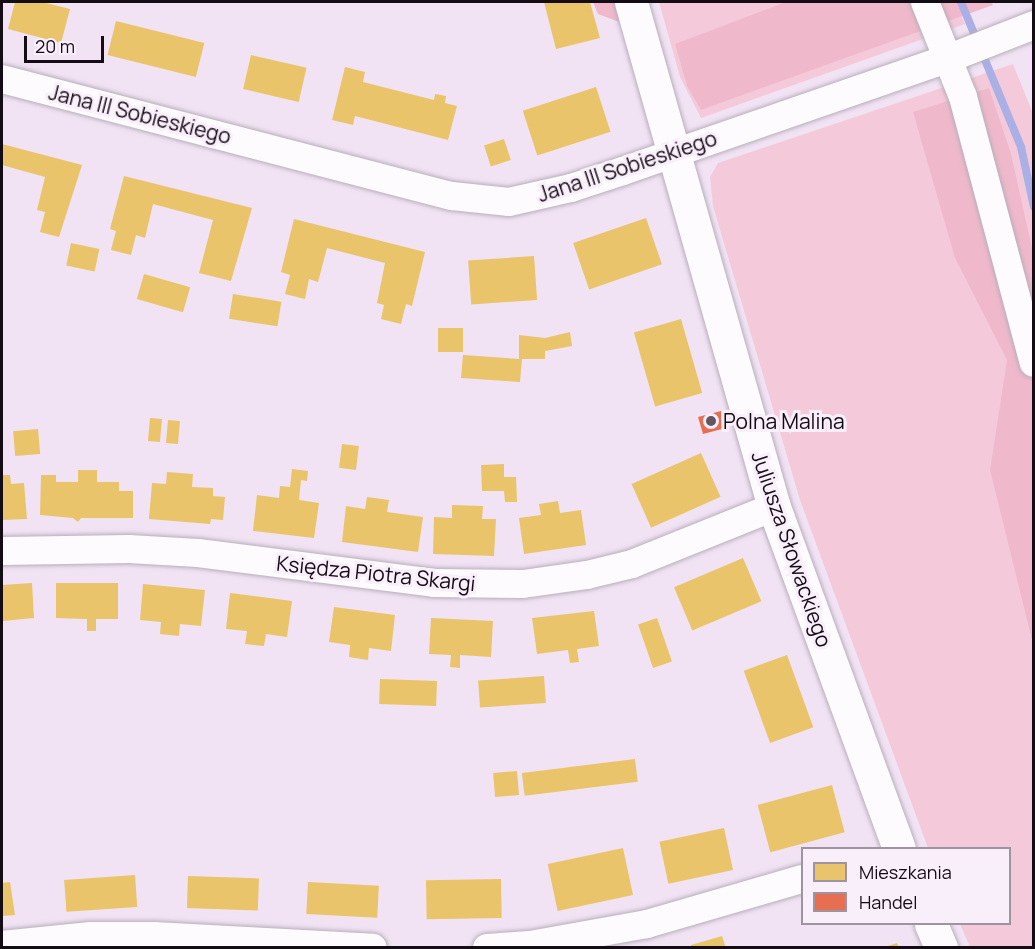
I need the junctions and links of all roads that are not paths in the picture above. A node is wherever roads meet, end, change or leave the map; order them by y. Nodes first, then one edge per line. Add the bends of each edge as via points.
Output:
1 (631, 2) edge
2 (925, 2) edge
3 (1034, 25) edge
4 (947, 59) junction
5 (2, 79) edge
6 (672, 154) junction
7 (1034, 363) edge
8 (774, 507) junction
9 (2, 551) edge
10 (897, 847) edge
11 (801, 879) edge
12 (931, 925) edge
13 (2, 945) edge
14 (373, 948) edge
15 (487, 948) edge
16 (941, 948) edge

1 - 6 main road, Juliusza Słowackiego
2 - 4 street
3 - 4 street, Jana III Sobieskiego
4 - 6 street, Jana III Sobieskiego
4 - 7 street via 963,96
5 - 6 street, Jana III Sobieskiego via 477,201 509,202 544,195
6 - 8 main road, Juliusza Słowackiego
8 - 9 street, Księdza Piotra Skargi via 632,564 587,576 522,584 434,583 129,549
8 - 10 main road, Juliusza Słowackiego
11 - 15 street via 647,924 530,945
12 - 16 main road
13 - 14 street via 91,936 154,936

